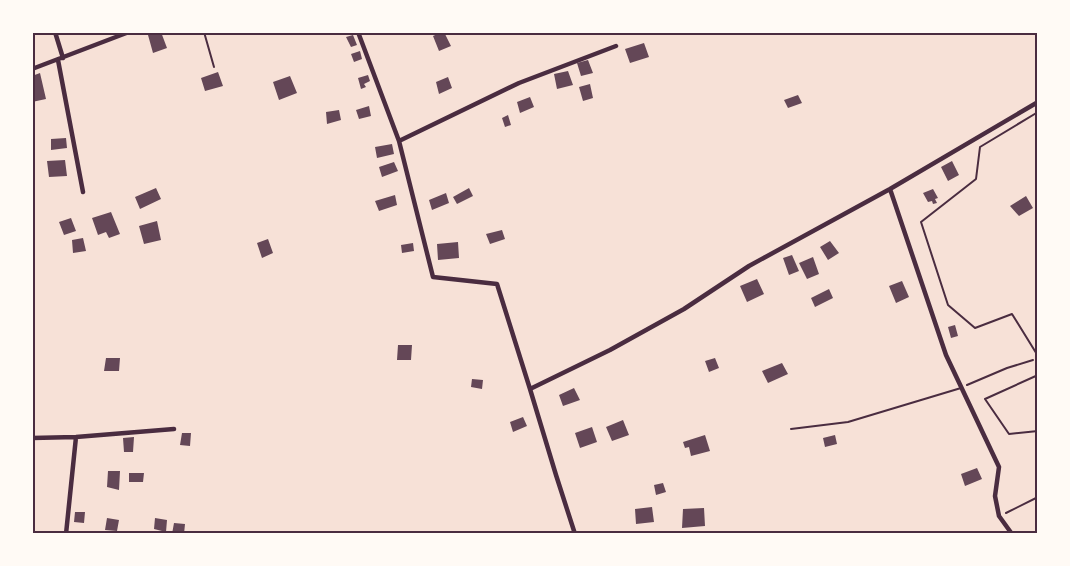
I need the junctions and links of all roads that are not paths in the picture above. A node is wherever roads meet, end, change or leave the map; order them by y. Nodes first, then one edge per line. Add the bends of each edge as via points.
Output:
1 (55, 32) edge
2 (129, 32) edge
3 (358, 32) edge
4 (616, 46) dead end
5 (60, 59) junction
6 (32, 69) edge
7 (1038, 102) edge
8 (1038, 112) edge
9 (399, 141) junction
10 (890, 189) junction
11 (83, 192) dead end
12 (1038, 357) edge
13 (1038, 375) edge
14 (962, 388) junction
15 (530, 389) junction
16 (174, 429) dead end
17 (791, 429) dead end
18 (1038, 431) edge
19 (76, 437) junction
20 (32, 438) edge
21 (66, 534) edge
22 (575, 534) edge
23 (1012, 534) edge

1 - 5 street
2 - 5 street
3 - 9 street
4 - 9 street via 519,83
5 - 6 street
5 - 11 street
7 - 10 street
8 - 12 lane via 980,147 976,179 921,222 948,305 975,328 1012,314
9 - 15 street via 433,277 497,284
10 - 14 street via 946,355
10 - 15 street via 750,266 684,309
13 - 18 lane via 985,399 1009,434
14 - 17 lane via 848,422
14 - 23 street via 999,467 995,496 999,516
15 - 22 street
16 - 19 street
19 - 20 street
19 - 21 street

